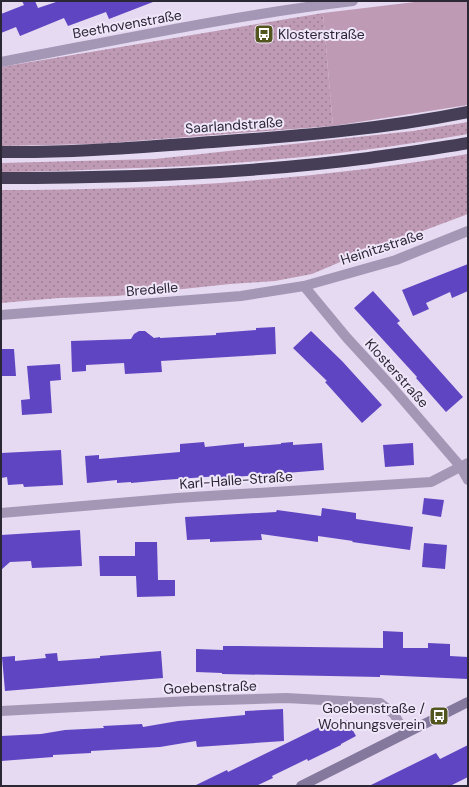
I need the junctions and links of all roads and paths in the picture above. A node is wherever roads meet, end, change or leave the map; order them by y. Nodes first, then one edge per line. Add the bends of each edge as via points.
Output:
1 (353, 1) edge
2 (1, 62) edge
3 (468, 112) edge
4 (468, 142) edge
5 (1, 152) edge
6 (1, 178) edge
7 (468, 231) edge
8 (304, 286) junction
9 (1, 315) edge
10 (464, 464) edge
11 (468, 480) edge
12 (1, 513) edge
13 (468, 702) edge
14 (1, 711) edge
15 (405, 733) junction
16 (301, 786) edge

1 - 2 street, Beethovenstraße via 222,21
3 - 5 highway, Saarlandstraße via 426,121 291,136 96,151
4 - 6 highway via 316,165 234,172 95,178
7 - 8 street, Heinitzstraße via 396,260
8 - 9 street, Bredelle via 241,296
8 - 10 street, Klosterstraße via 347,338
10 - 11 street, Klosterstraße
10 - 12 street, Karl-Halle-Straße via 431,482 177,498
13 - 15 street
14 - 15 street, Goebenstraße via 286,698 380,703 394,714
15 - 16 street

